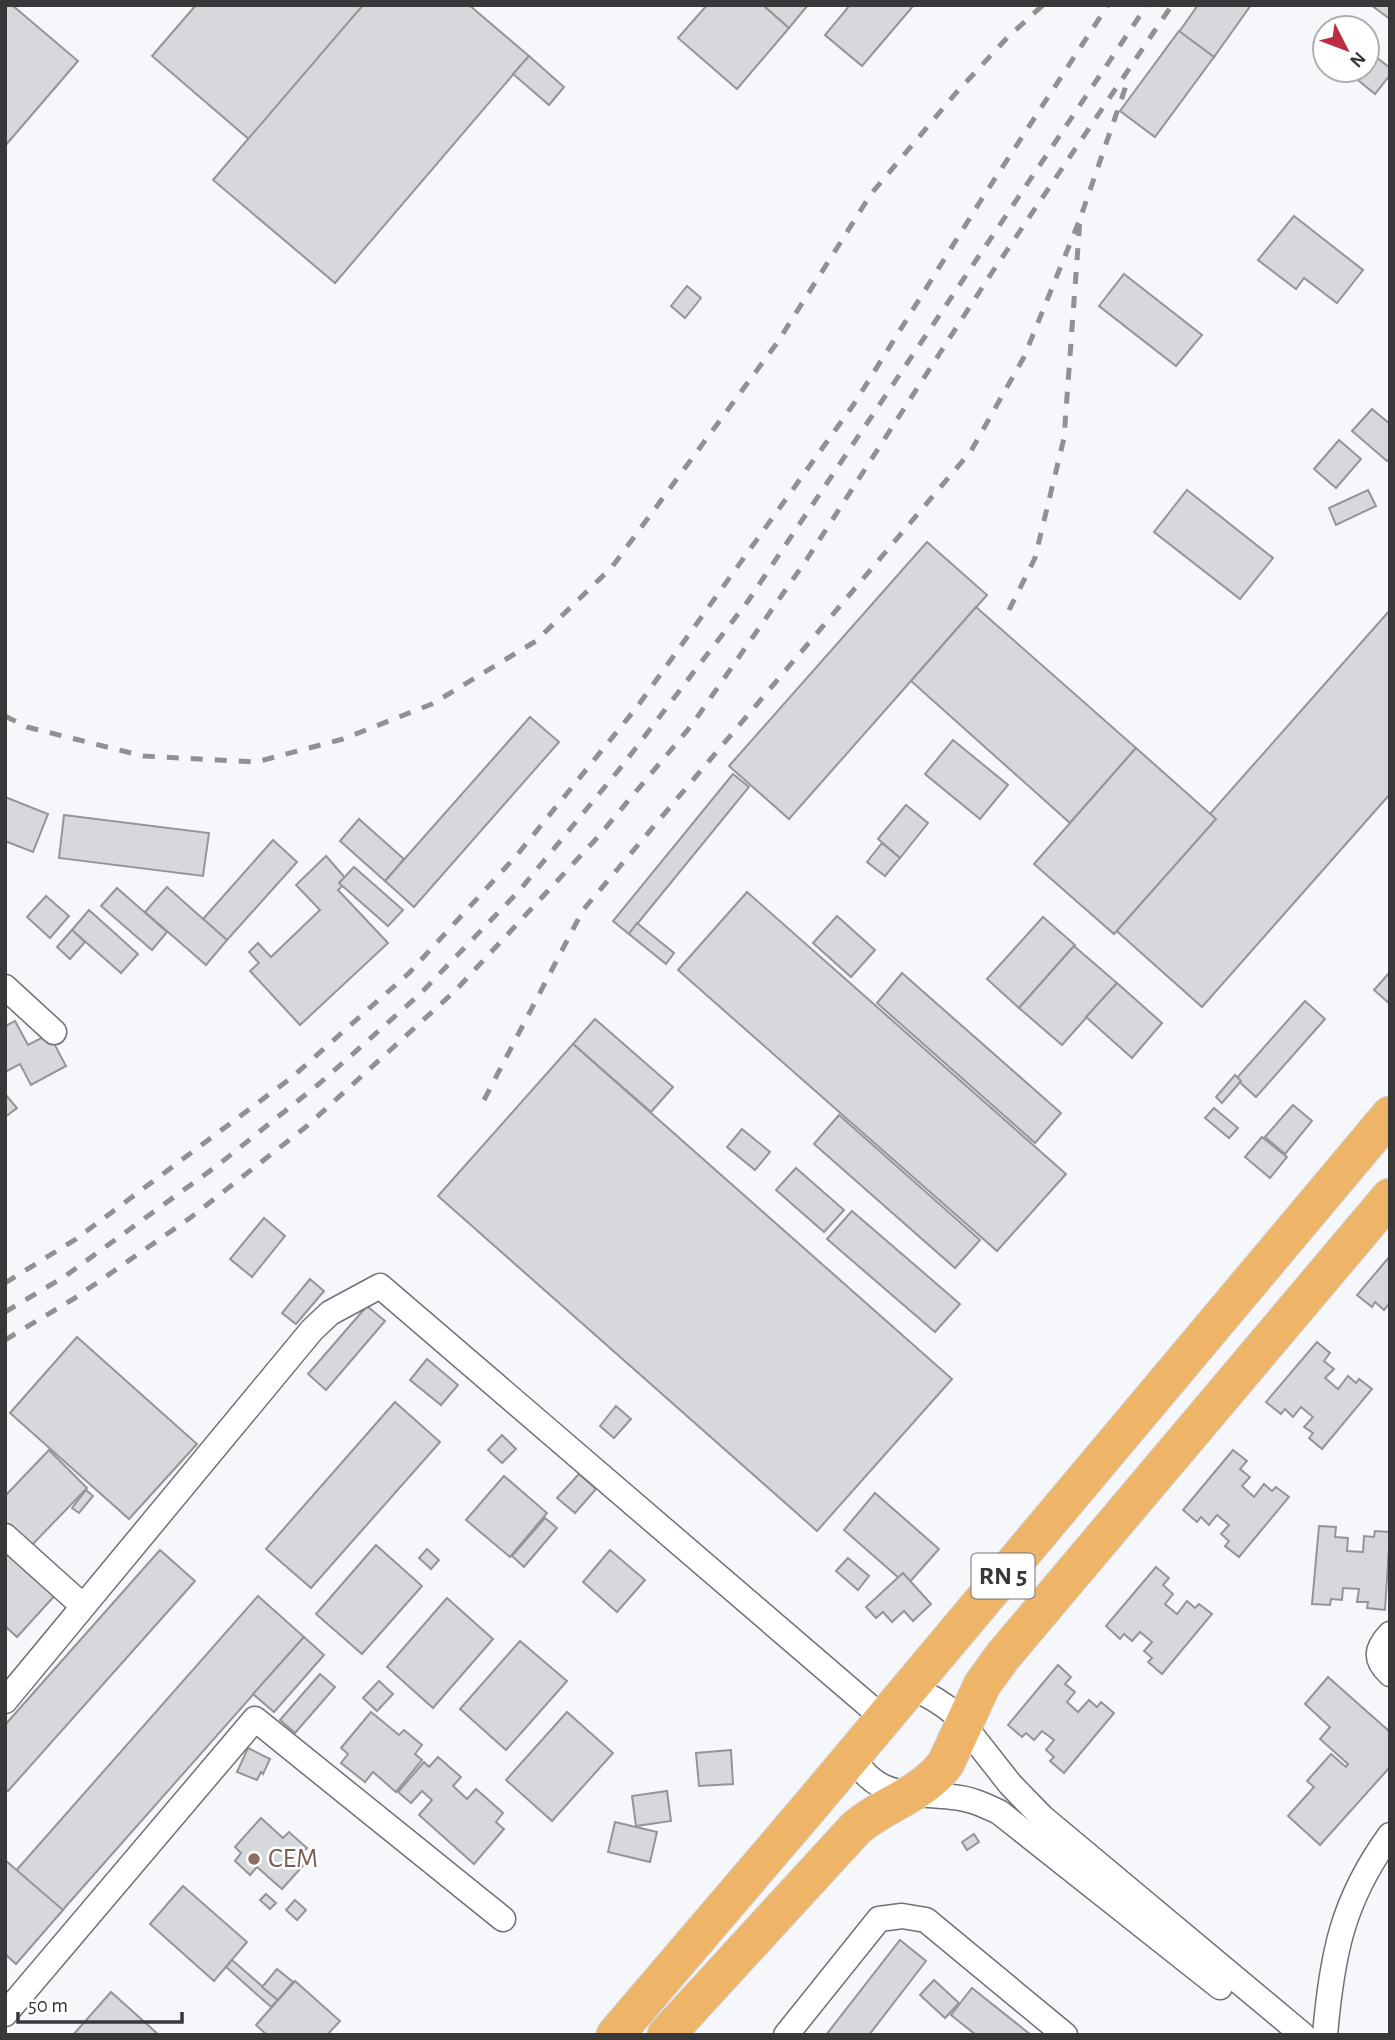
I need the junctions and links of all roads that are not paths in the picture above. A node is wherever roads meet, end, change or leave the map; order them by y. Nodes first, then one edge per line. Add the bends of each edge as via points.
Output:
1 (5, 987) edge
2 (54, 1032) dead end
3 (1390, 1115) edge
4 (1390, 1197) edge
5 (5, 1536) edge
6 (83, 1606) junction
7 (1390, 1634) edge
8 (1390, 1674) edge
9 (909, 1688) junction
10 (5, 1701) edge
11 (883, 1718) junction
12 (963, 1724) junction
13 (852, 1755) junction
14 (912, 1794) junction
15 (813, 1803) junction
16 (1390, 1835) edge
17 (848, 1836) junction
18 (503, 1919) dead end
19 (5, 2014) edge
20 (615, 2035) edge
21 (666, 2035) edge
22 (786, 2035) edge
23 (1065, 2035) edge
24 (1280, 2035) edge
25 (1303, 2035) edge
26 (1325, 2035) edge

1 - 2 street
3 - 9 highway, RN 5
4 - 12 highway, RN 5 via 1003,1656
5 - 6 street
6 - 10 street
6 - 11 street via 312,1330 330,1313 380,1286
7 - 8 street via 1378,1656
9 - 11 highway, RN 5
9 - 12 street via 945,1705
11 - 13 highway, RN 5
12 - 14 highway, RN 5 via 946,1763
12 - 25 street via 1042,1817
13 - 14 street via 864,1773 881,1786
13 - 15 highway, RN 5
14 - 17 highway, RN 5 via 876,1812
14 - 24 street via 970,1800 999,1812
15 - 17 highway
15 - 20 highway, RN 5
16 - 26 street via 1358,1885 1345,1918 1329,1986
17 - 21 highway, RN 5
18 - 19 street via 255,1719
22 - 23 street via 880,1919 902,1916 926,1920

